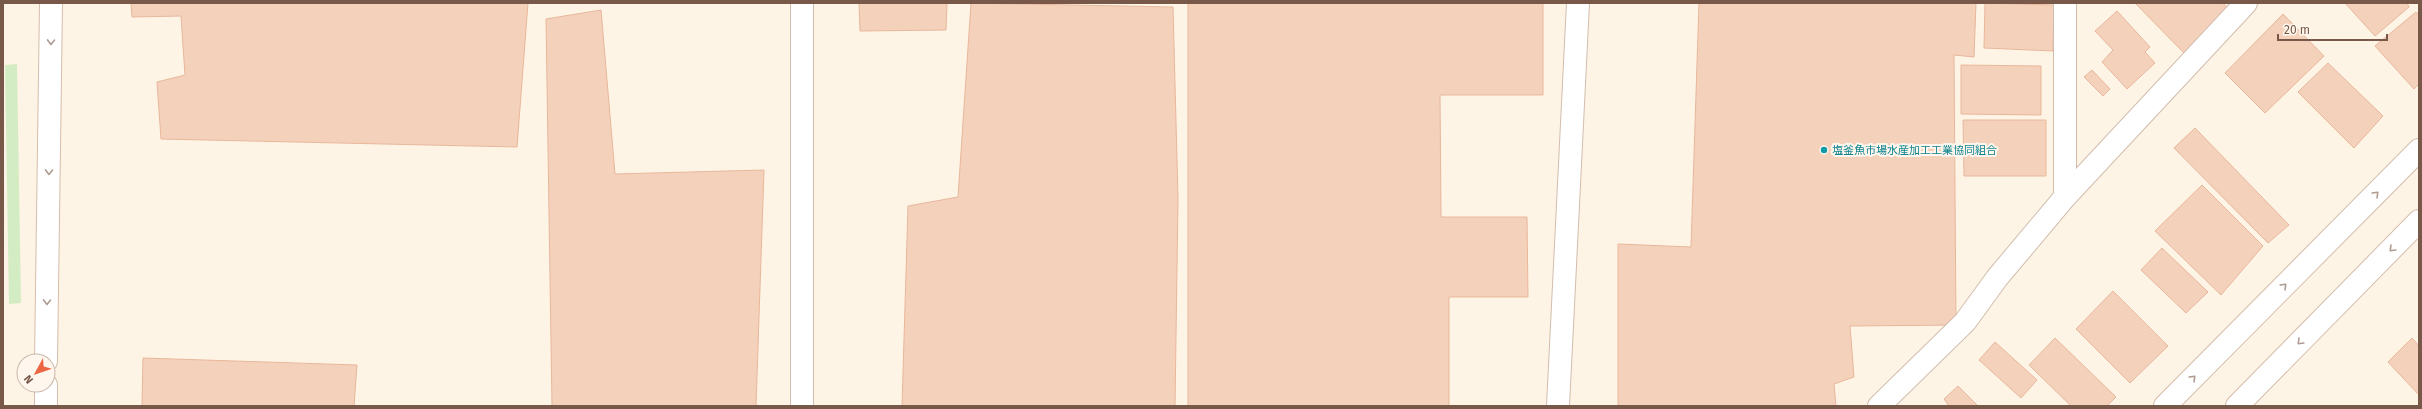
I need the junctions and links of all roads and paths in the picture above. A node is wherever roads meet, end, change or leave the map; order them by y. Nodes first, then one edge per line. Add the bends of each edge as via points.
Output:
1 (52, 3) edge
2 (802, 3) edge
3 (1578, 3) edge
4 (2065, 3) edge
5 (2246, 3) edge
6 (2419, 150) edge
7 (2065, 197) junction
8 (2419, 221) edge
9 (46, 353) edge
10 (46, 393) edge
11 (46, 406) edge
12 (802, 406) edge
13 (1558, 406) edge
14 (1879, 406) edge
15 (2165, 406) edge
16 (2237, 406) edge

1 -> 9 street
2 - 12 street
3 - 13 street
4 - 7 street
5 - 7 street
15 -> 6 street
7 - 14 street via 1997,278 1965,322
8 -> 16 street
10 - 11 street

